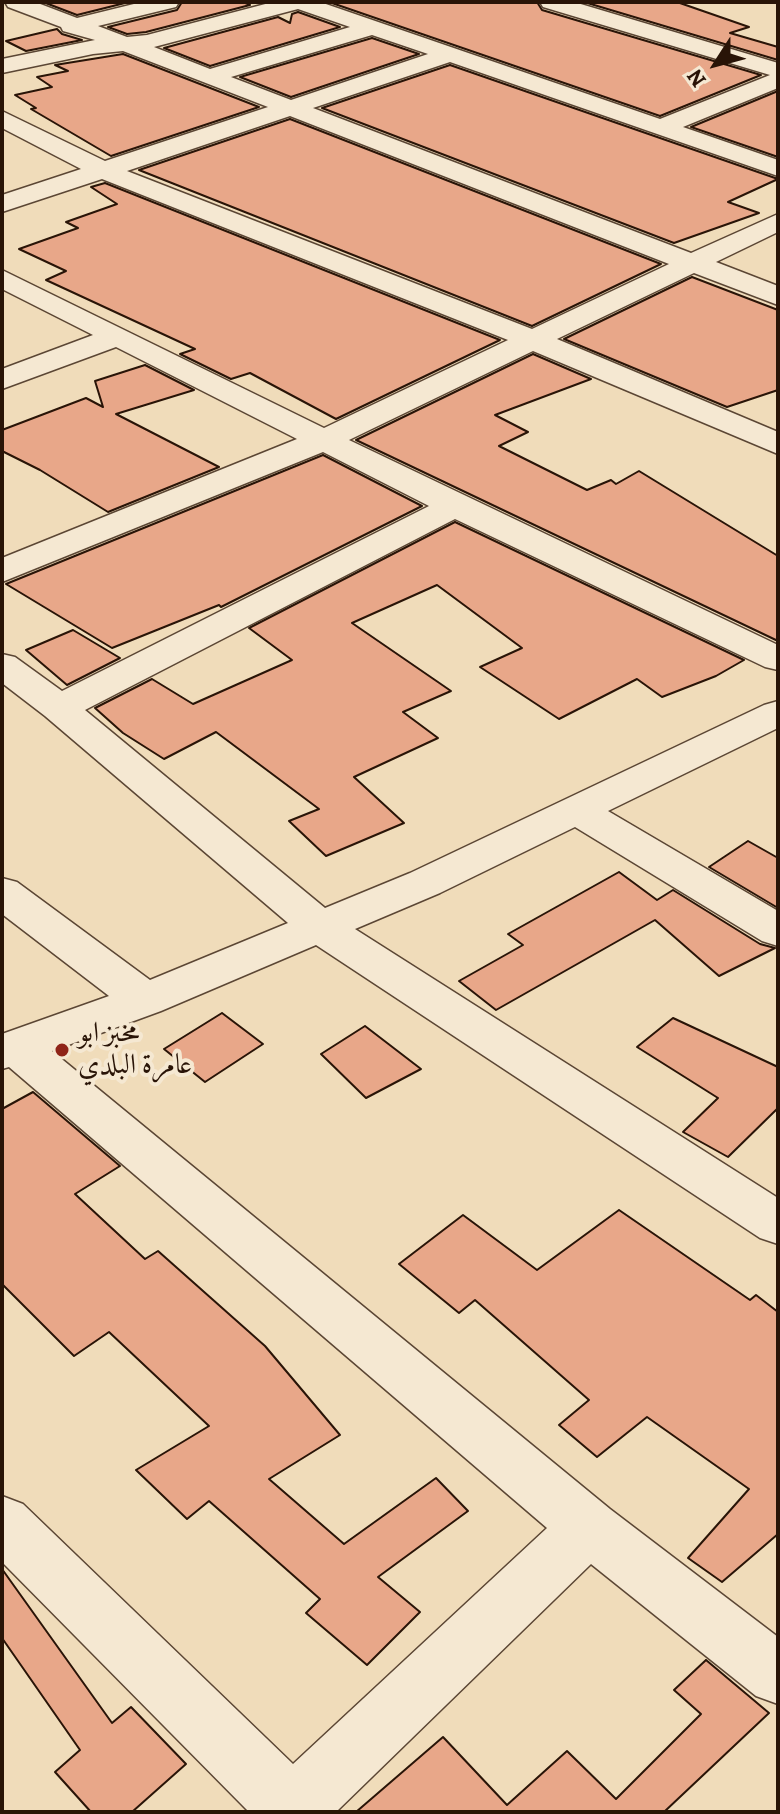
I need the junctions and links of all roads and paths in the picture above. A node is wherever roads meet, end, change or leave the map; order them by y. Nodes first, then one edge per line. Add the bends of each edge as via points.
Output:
1 (16, 2) edge
2 (168, 2) edge
3 (298, 2) edge
4 (551, 2) edge
5 (76, 25) junction
6 (370, 28) junction
7 (27, 33) dead end
8 (129, 46) junction
9 (449, 55) junction
10 (2, 66) edge
11 (778, 70) edge
12 (207, 77) junction
13 (778, 80) edge
14 (285, 108) junction
15 (2, 118) edge
16 (659, 128) junction
17 (778, 168) edge
18 (104, 171) junction
19 (2, 204) edge
20 (778, 222) edge
21 (692, 263) junction
22 (2, 278) edge
23 (33, 296) junction
24 (778, 296) edge
25 (2, 306) edge
26 (115, 337) junction
27 (533, 340) junction
28 (2, 380) edge
29 (324, 440) junction
30 (778, 444) edge
31 (455, 506) junction
32 (2, 571) edge
33 (778, 659) edge
34 (2, 665) edge
35 (59, 708) junction
36 (778, 713) edge
37 (575, 809) junction
38 (2, 892) edge
39 (320, 927) junction
40 (778, 931) edge
41 (145, 1000) junction
42 (9, 1049) edge
43 (778, 1224) edge
44 (2, 1522) edge
45 (589, 1527) junction
46 (778, 1675) edge
47 (292, 1811) edge

1 - 5 street
2 - 5 street
3 - 6 street
3 - 8 street
4 - 11 street
5 - 7 street
5 - 8 street
6 - 9 street
6 - 12 street
8 - 10 street via 93,47
8 - 12 street
9 - 14 street
9 - 16 street
12 - 14 street
13 - 16 street
14 - 18 street
14 - 21 street
15 - 18 street
16 - 17 street
18 - 19 street
18 - 27 street
20 - 21 street
21 - 24 street
21 - 27 street
22 - 23 street
23 - 25 street
23 - 26 street
26 - 28 street
26 - 29 street
27 - 29 street
27 - 30 street
29 - 31 street
29 - 32 street
31 - 33 street
31 - 35 street
34 - 35 street
35 - 39 street
36 - 37 street
37 - 39 street via 425,883
37 - 40 street
38 - 41 street
39 - 41 street
39 - 43 street
41 - 42 street
42 - 45 street
44 - 47 street
45 - 46 street
45 - 47 street

